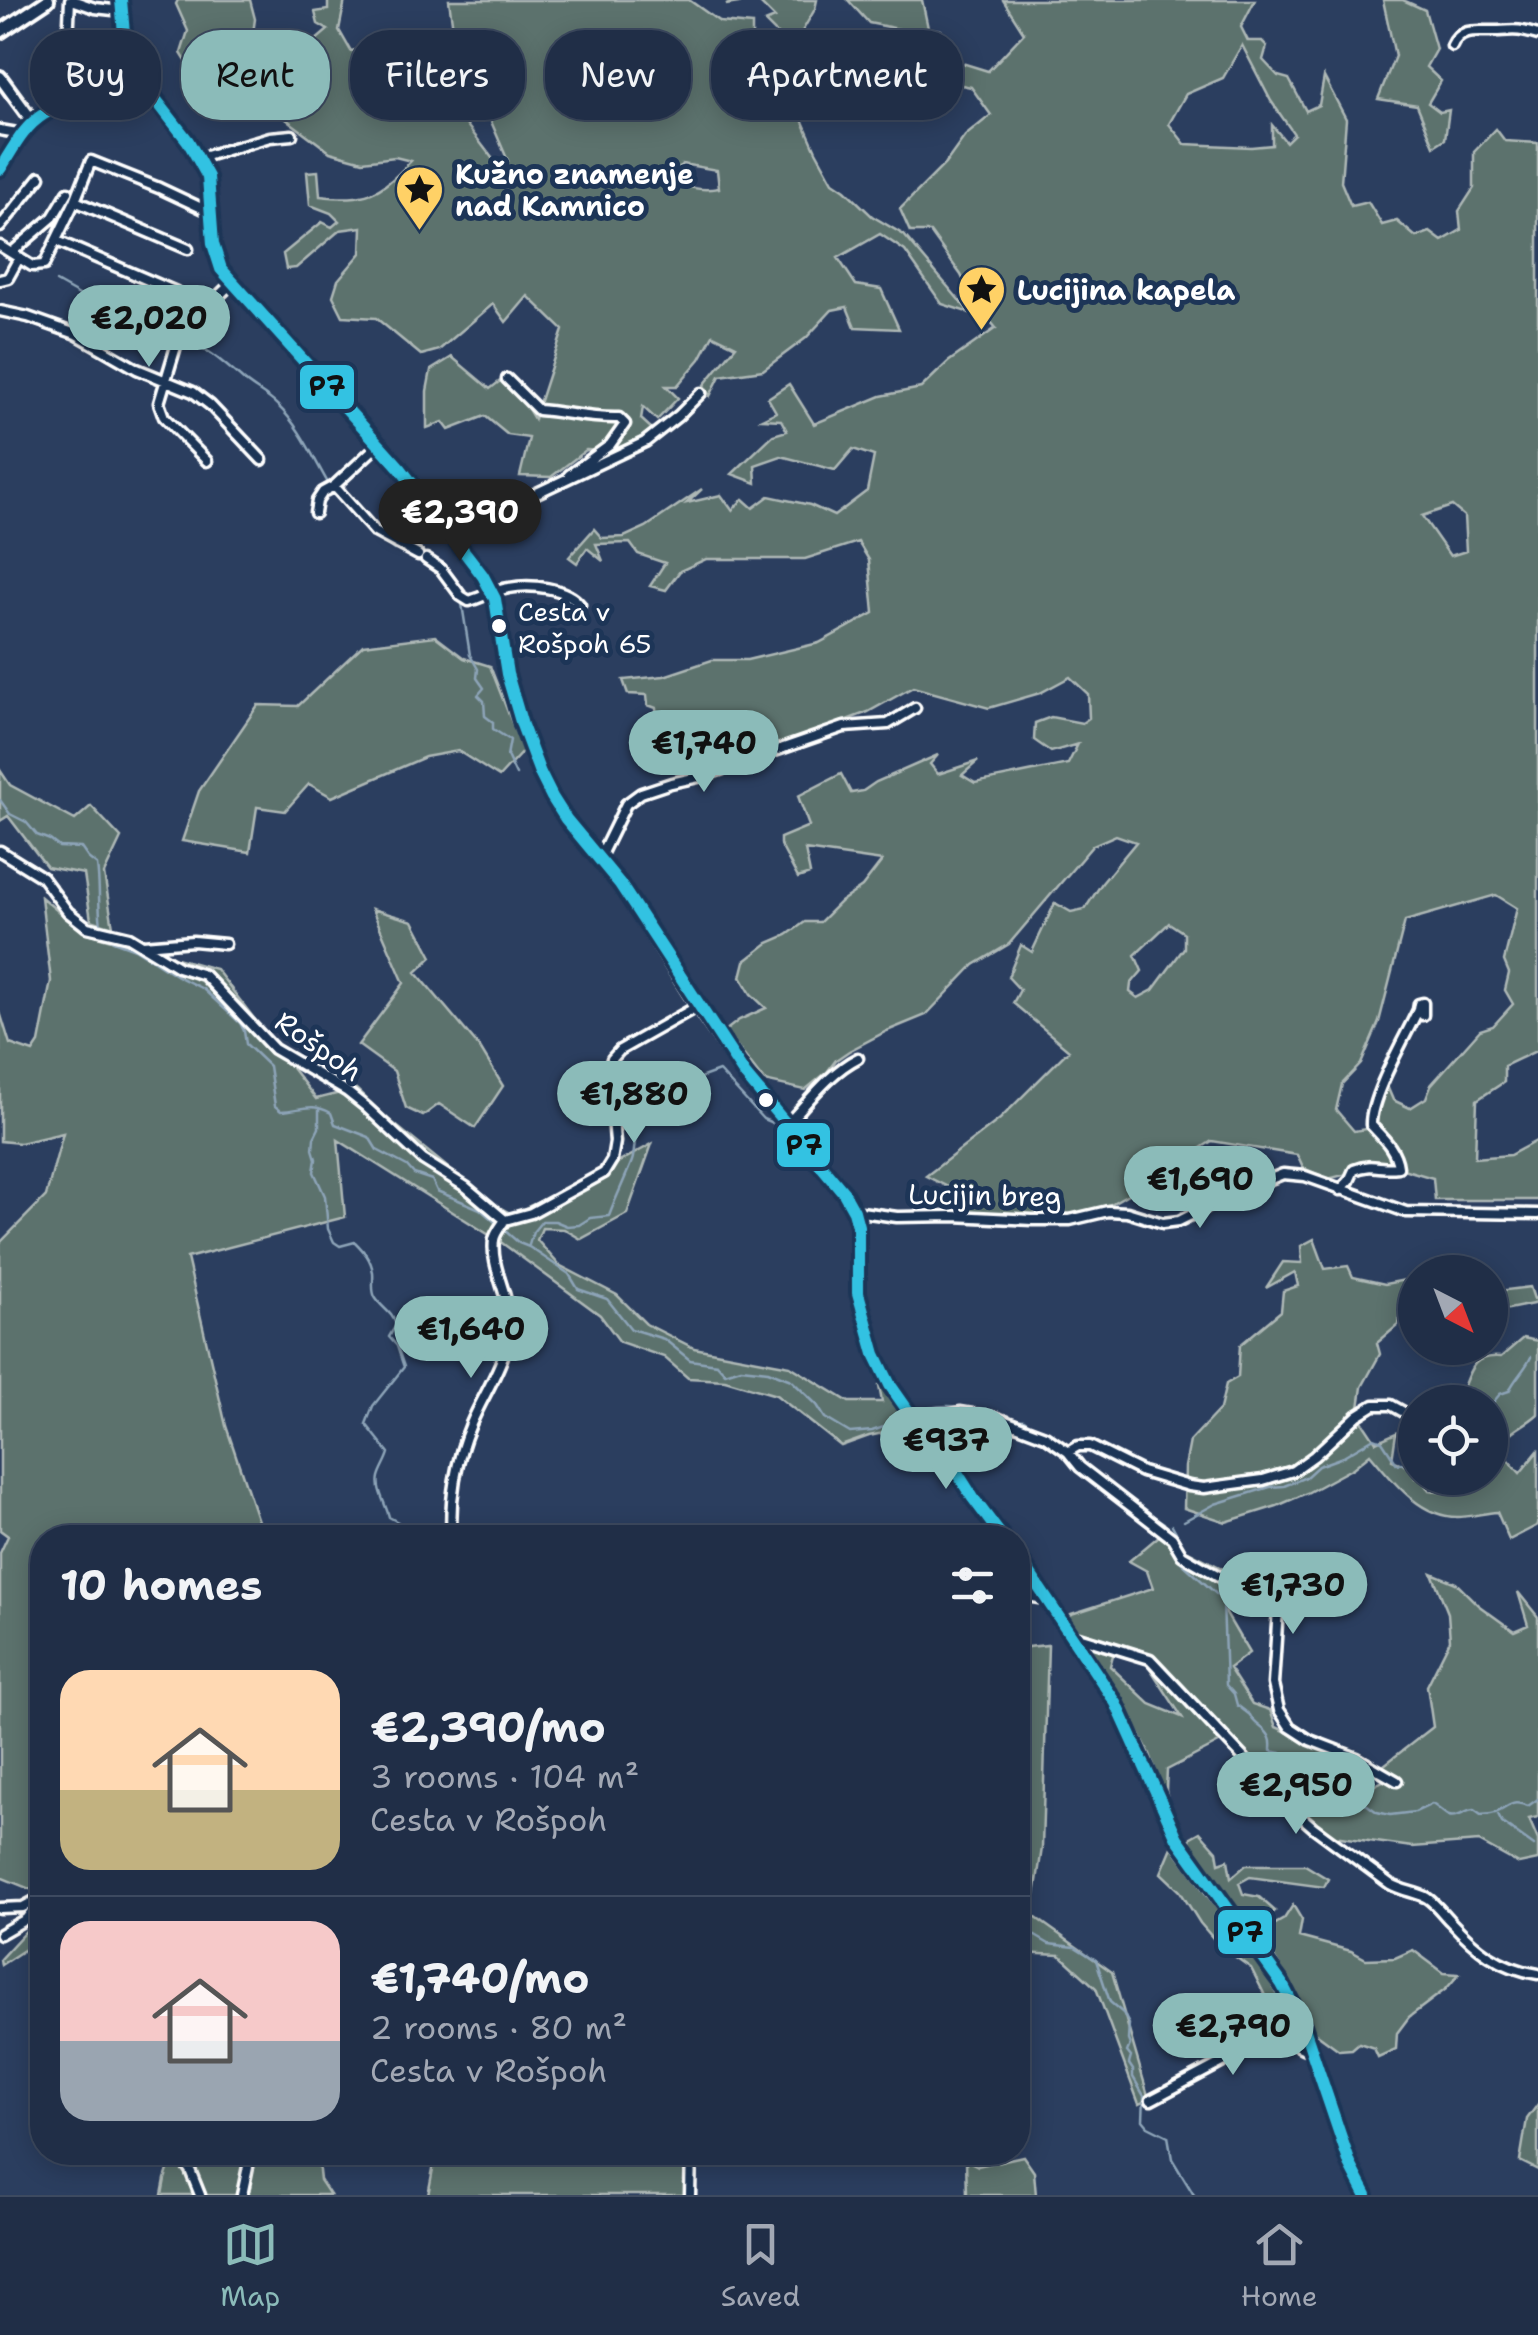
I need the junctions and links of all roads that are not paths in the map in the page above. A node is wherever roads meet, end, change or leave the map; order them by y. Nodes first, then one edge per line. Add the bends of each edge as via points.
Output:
1 (48, 0) edge
2 (71, 0) edge
3 (121, 5) edge
4 (69, 30) edge
5 (123, 30) edge
6 (0, 32) edge
7 (1538, 35) edge
8 (1452, 46) dead end
9 (0, 77) edge
10 (161, 106) edge
11 (35, 120) edge
12 (32, 122) junction
13 (0, 130) edge
14 (23, 134) junction
15 (292, 135) dead end
16 (199, 158) junction
17 (0, 169) edge
18 (40, 178) dead end
19 (68, 192) dead end
20 (75, 201) junction
21 (208, 211) dead end
22 (0, 227) edge
23 (57, 241) junction
24 (0, 246) edge
25 (188, 249) dead end
26 (15, 256) junction
27 (0, 280) edge
28 (232, 283) junction
29 (176, 292) dead end
30 (0, 311) edge
31 (507, 378) dead end
32 (166, 380) junction
33 (700, 393) dead end
34 (378, 445) junction
35 (262, 460) dead end
36 (206, 461) dead end
37 (562, 482) junction
38 (334, 486) junction
39 (316, 513) dead end
40 (452, 533) junction
41 (492, 593) junction
42 (580, 604) dead end
43 (915, 708) dead end
44 (0, 851) edge
45 (600, 859) junction
46 (225, 944) dead end
47 (143, 945) junction
48 (698, 1006) junction
49 (1424, 1015) dead end
50 (858, 1058) dead end
51 (788, 1124) junction
52 (1340, 1190) junction
53 (854, 1211) junction
54 (1538, 1214) edge
55 (502, 1224) junction
56 (1398, 1409) edge
57 (918, 1422) junction
58 (1068, 1452) junction
59 (452, 1525) edge
60 (993, 1525) edge
61 (1030, 1574) edge
62 (1030, 1596) edge
63 (1046, 1598) junction
64 (1072, 1636) junction
65 (1396, 1781) dead end
66 (30, 1903) edge
67 (0, 1908) edge
68 (30, 1914) edge
69 (0, 1934) edge
70 (1538, 1974) edge
71 (1312, 2052) junction
72 (1151, 2100) dead end
73 (186, 2165) edge
74 (248, 2165) edge
75 (691, 2165) edge
76 (200, 2195) edge
77 (242, 2195) edge
78 (690, 2195) edge
79 (1366, 2195) edge

1 - 6 street
2 - 3 street via 96,8
2 - 4 street
3 - 5 street
7 - 8 street via 1512,28 1465,32
9 - 12 street
10 - 16 street
11 - 12 street
12 - 14 street
13 - 14 street
14 - 17 street
15 - 16 street
16 - 28 street via 210,186 215,255
18 - 22 street
19 - 26 street
20 - 21 street via 91,161
20 - 23 street
20 - 25 street
23 - 26 street via 44,264 32,266
23 - 29 street
24 - 26 street
26 - 27 street via 8,278
28 - 32 street via 180,333
28 - 34 street
30 - 32 street via 76,334
31 - 37 street via 538,410 625,424
32 - 35 street via 210,405
32 - 36 street via 159,403 164,417
33 - 37 street via 645,442
34 - 38 street
34 - 40 street
37 - 40 street
38 - 39 street
38 - 41 street via 374,532 440,569 468,601
40 - 41 street
41 - 42 street via 530,587 573,596
41 - 45 street via 506,674 540,773
43 - 45 street via 888,724 844,728 632,798
44 - 47 street, Rošpoh via 42,877 78,922
45 - 48 street
46 - 47 street
47 - 55 street, Rošpoh via 204,975 274,1049 366,1107
48 - 51 street
48 - 55 street via 612,1059 615,1142 604,1173
49 - 52 street via 1422,1003 1371,1116 1398,1167 1368,1164 1354,1170
50 - 51 street via 831,1076
51 - 53 street
52 - 53 street, Lucijin breg via 1283,1174 1163,1222 1108,1211 1051,1220
52 - 54 street, Lucijin breg via 1406,1212
53 - 57 street via 858,1293 869,1335 890,1385
55 - 59 street via 494,1253 510,1315 508,1336 464,1441
56 - 58 street via 1374,1405 1292,1472 1204,1488 1142,1472 1090,1446
57 - 58 street via 978,1413 1045,1436
57 - 60 street
58 - 65 street via 1172,1538 1182,1555 1278,1609 1273,1684 1290,1727
61 - 63 street
62 - 63 street
63 - 64 street
64 - 70 street via 1150,1660 1313,1828 1390,1884 1424,1896 1485,1954
64 - 71 street via 1116,1703 1177,1838 1273,1970
66 - 67 street
68 - 69 street
71 - 72 street via 1274,2036
71 - 79 street
73 - 76 street
74 - 77 street
75 - 78 street

